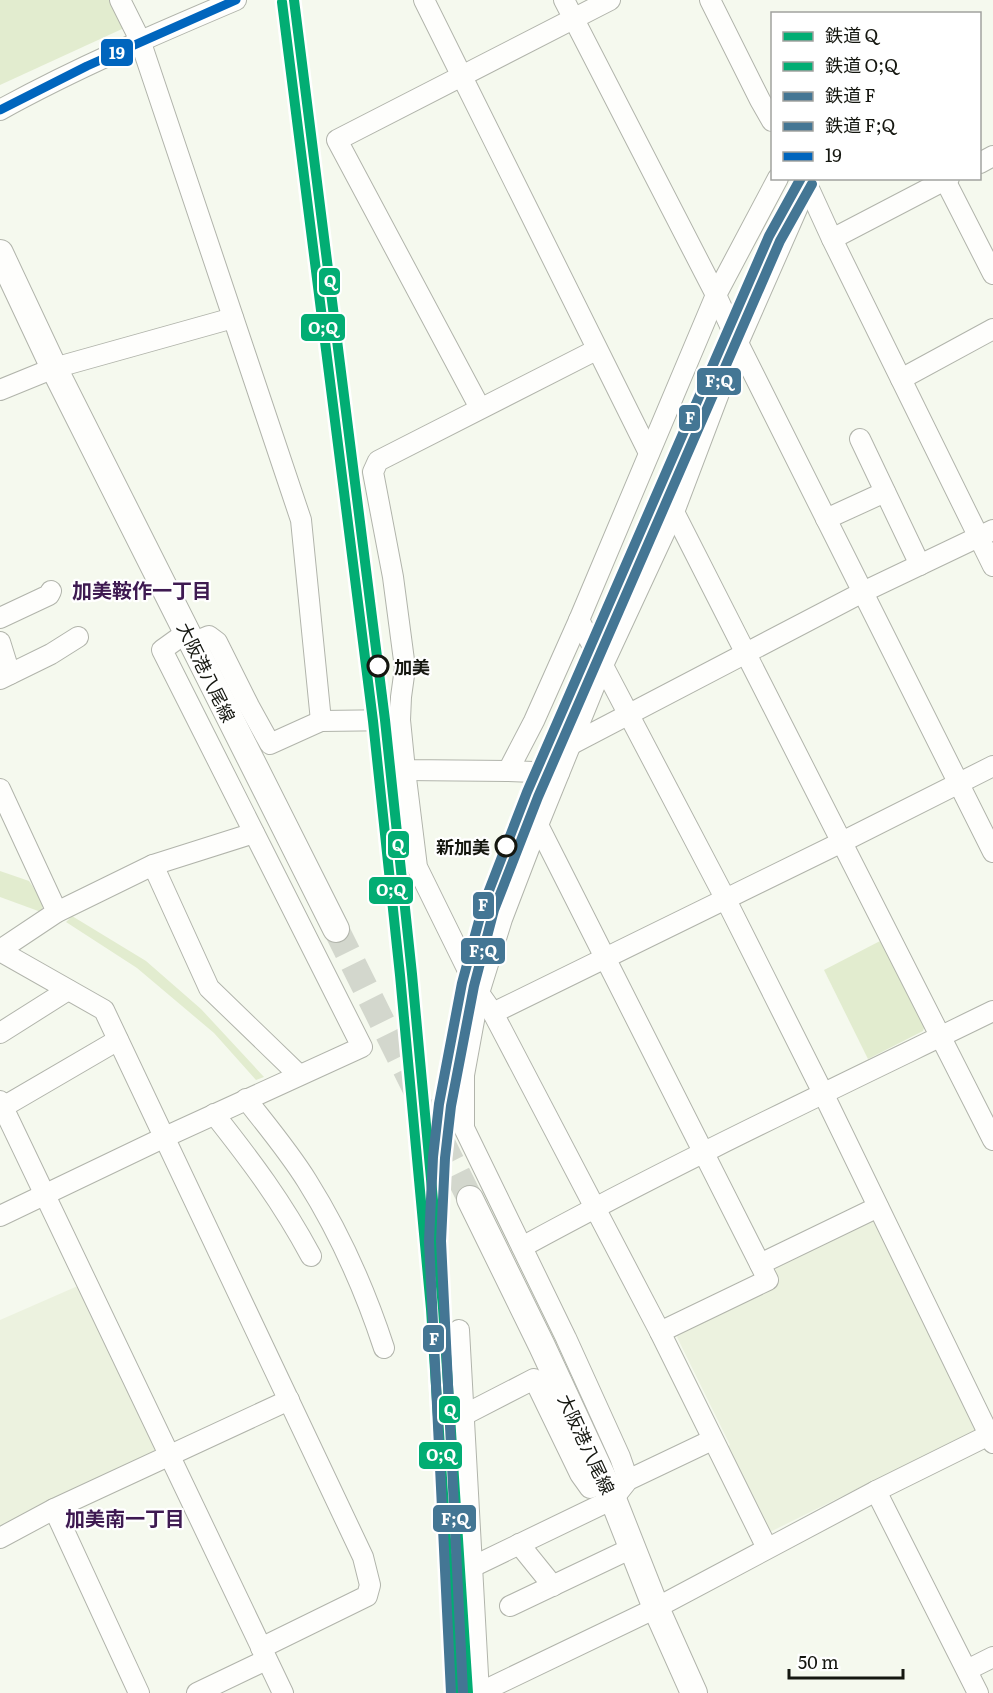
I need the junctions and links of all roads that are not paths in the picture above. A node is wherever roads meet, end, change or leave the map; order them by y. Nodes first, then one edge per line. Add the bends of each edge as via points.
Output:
1 (120, 0) edge
2 (236, 0) edge
3 (424, 0) edge
4 (564, 0) edge
5 (610, 0) edge
6 (710, 0) edge
7 (574, 18) junction
8 (140, 40) junction
9 (463, 77) junction
10 (0, 110) edge
11 (771, 119) edge
12 (777, 180) edge
13 (945, 180) edge
14 (947, 180) edge
15 (806, 182) edge
16 (831, 239) junction
17 (0, 252) edge
18 (993, 274) edge
19 (716, 295) junction
20 (233, 318) junction
21 (993, 329) edge
22 (738, 343) junction
23 (596, 350) junction
24 (54, 368) junction
25 (901, 379) junction
26 (0, 390) edge
27 (480, 408) junction
28 (860, 440) dead end
29 (648, 453) junction
30 (885, 492) junction
31 (674, 512) junction
32 (826, 519) junction
33 (986, 534) edge
34 (920, 565) junction
35 (993, 566) edge
36 (51, 591) dead end
37 (863, 592) junction
38 (0, 618) edge
39 (579, 620) junction
40 (78, 637) dead end
41 (190, 638) junction
42 (0, 642) edge
43 (746, 654) junction
44 (603, 665) junction
45 (5, 677) edge
46 (630, 714) junction
47 (400, 720) junction
48 (321, 721) junction
49 (570, 745) junction
50 (993, 766) edge
51 (405, 770) junction
52 (508, 771) junction
53 (559, 774) junction
54 (960, 782) junction
55 (0, 789) edge
56 (538, 825) junction
57 (254, 832) junction
58 (842, 842) junction
59 (993, 852) edge
60 (153, 865) junction
61 (725, 898) junction
62 (57, 912) junction
63 (336, 929) tunnel mouth
64 (0, 950) edge
65 (605, 957) junction
66 (68, 990) junction
67 (479, 993) junction
68 (993, 1011) edge
69 (493, 1013) junction
70 (0, 1033) edge
71 (942, 1036) junction
72 (118, 1040) junction
73 (299, 1075) junction
74 (823, 1093) junction
75 (246, 1099) junction
76 (3, 1112) edge
77 (214, 1114) junction
78 (165, 1137) junction
79 (993, 1140) edge
80 (704, 1152) junction
81 (291, 1159) junction
82 (264, 1179) junction
83 (44, 1194) junction
84 (470, 1199) tunnel mouth
85 (878, 1207) junction
86 (594, 1208) junction
87 (0, 1216) edge
88 (522, 1247) junction
89 (311, 1256) dead end
90 (760, 1264) junction
91 (459, 1330) dead end
92 (660, 1332) junction
93 (384, 1348) dead end
94 (289, 1400) junction
95 (464, 1415) junction
96 (992, 1437) edge
97 (712, 1440) junction
98 (170, 1456) junction
99 (615, 1487) junction
100 (876, 1491) junction
101 (54, 1509) junction
102 (0, 1538) edge
103 (519, 1544) junction
104 (632, 1548) junction
105 (767, 1548) junction
106 (472, 1567) junction
107 (553, 1586) junction
108 (510, 1606) dead end
109 (656, 1608) junction
110 (263, 1654) junction
111 (993, 1658) edge
112 (967, 1670) junction
113 (139, 1693) edge
114 (197, 1693) edge
115 (283, 1693) edge
116 (479, 1693) edge
117 (694, 1693) edge
118 (978, 1693) edge

1 - 8 street
2 - 8 street
3 - 9 street
4 - 7 street
5 - 7 street
6 - 11 street
7 - 9 street
7 - 19 street
8 - 10 street
8 - 20 street
9 - 23 street
9 - 27 street via 337,140
12 - 19 street
13 - 16 street
14 - 18 street
15 - 16 street
15 - 22 street
16 - 25 street
17 - 24 main road, 大阪港八尾線
19 - 22 street
19 - 29 street
20 - 24 street
20 - 48 street via 301,520
21 - 25 street
22 - 31 street
22 - 32 street
23 - 27 street
23 - 29 street
24 - 26 street
24 - 41 main road, 大阪港八尾線
25 - 33 street
27 - 47 street via 378,461 373,472 405,668
28 - 30 street
29 - 39 street
30 - 32 street
30 - 34 street
31 - 43 street
31 - 44 street
32 - 37 street
33 - 34 street
33 - 35 street
34 - 37 street
36 - 38 street
37 - 43 street
37 - 54 street
39 - 44 street
39 - 52 street
40 - 45 street
41 - 48 street via 209,636 217,642 270,744
41 - 57 street via 162,650
41 - 63 main road, 大阪港八尾線
42 - 45 street
43 - 46 street
43 - 58 street
44 - 46 street
44 - 49 street
46 - 49 street
46 - 61 street
47 - 48 street
47 - 51 street
49 - 53 street
50 - 54 street
51 - 52 street
51 - 67 street via 417,867
52 - 53 street
53 - 56 street
54 - 58 street
54 - 59 street
55 - 62 street
56 - 65 street
56 - 67 street
57 - 60 street
57 - 73 street via 362,1047
58 - 61 street
58 - 71 street
60 - 62 street
60 - 73 street via 209,988
61 - 65 street
61 - 74 street
62 - 64 street
64 - 66 street
65 - 69 street
65 - 80 street
66 - 70 street
66 - 72 street via 104,1010
67 - 69 street
67 - 88 street via 464,1075 464,1128
68 - 71 street
69 - 86 street
71 - 74 street
71 - 79 street
72 - 76 street
72 - 78 street
73 - 75 street
74 - 80 street
74 - 85 street
75 - 77 street
75 - 81 street
76 - 83 street
77 - 78 street
77 - 82 street
78 - 83 street
78 - 94 street
80 - 86 street
80 - 90 street
81 - 82 street
81 - 93 street via 349,1260
82 - 89 street
83 - 87 street
83 - 98 street
84 - 99 main road, 大阪港八尾線
85 - 90 street
85 - 96 street
86 - 88 street
86 - 92 street
88 - 99 street via 620,1457
90 - 92 street via 768,1280
91 - 95 street
92 - 97 street
94 - 98 street
94 - 110 street via 363,1557 370,1585 367,1596
95 - 99 street via 534,1379 590,1488
95 - 106 street
96 - 100 street
97 - 99 street
97 - 105 street
98 - 101 street
98 - 110 street
99 - 103 street
99 - 104 main road, 大阪港八尾線
100 - 105 street
100 - 112 street
101 - 102 street
101 - 113 street
103 - 106 street
103 - 107 street
104 - 107 street
104 - 109 main road, 大阪港八尾線
105 - 109 street
106 - 116 street
107 - 108 street
109 - 116 street
109 - 117 main road, 大阪港八尾線
110 - 114 street
110 - 115 street
111 - 112 street
112 - 118 street

